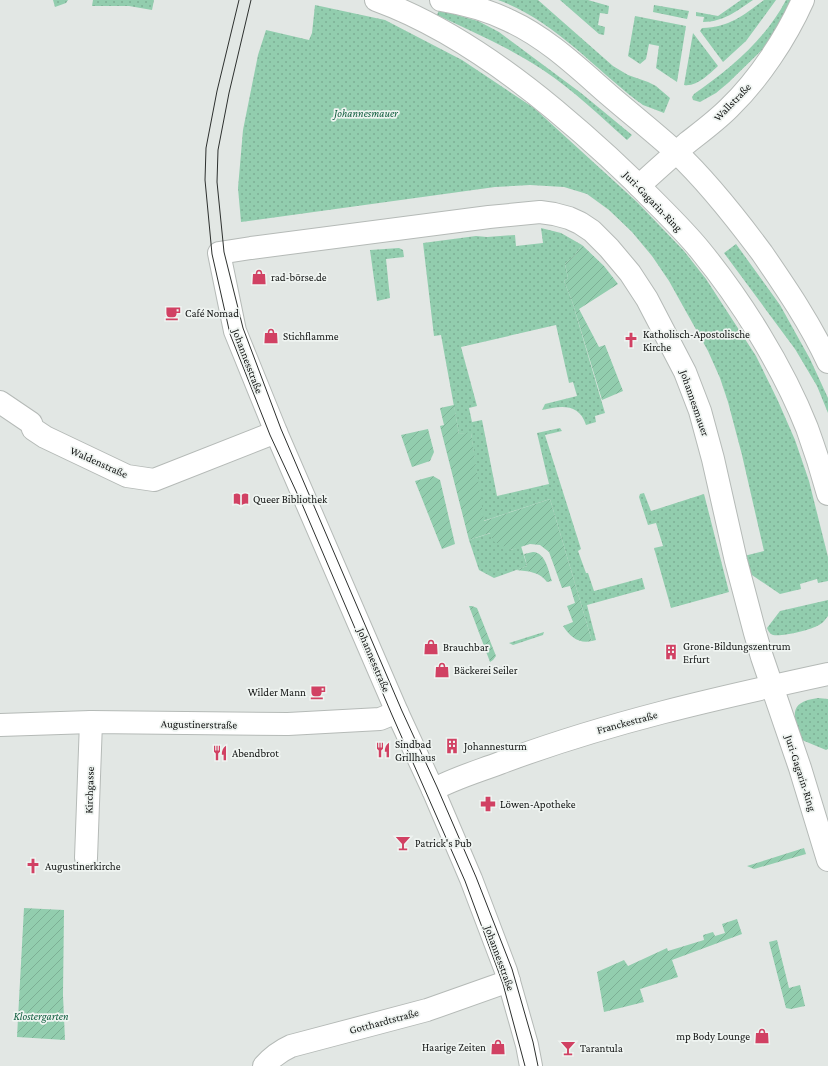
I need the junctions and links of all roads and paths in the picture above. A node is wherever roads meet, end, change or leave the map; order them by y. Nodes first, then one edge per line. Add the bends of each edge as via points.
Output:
1 (376, 0) edge
2 (441, 0) edge
3 (802, 0) edge
4 (676, 152) junction
5 (639, 186) junction
6 (219, 253) joint
7 (828, 362) edge
8 (0, 402) edge
9 (276, 432) junction
10 (828, 494) edge
11 (828, 674) edge
12 (773, 686) junction
13 (397, 712) junction
14 (91, 722) junction
15 (0, 725) edge
16 (433, 790) junction
17 (86, 858) dead end
18 (828, 860) edge
19 (509, 982) junction
20 (264, 1066) edge
21 (532, 1066) edge

1 - 5 street, Juri-Gagarin-Ring via 420,19 457,40 534,92 590,138
2 - 4 street via 466,4 526,29 583,72
3 - 4 street, Wallstraße via 777,47 746,89 729,108
4 - 5 street, Wallstraße
4 - 7 street via 708,185 745,230 803,314
5 - 10 street, Juri-Gagarin-Ring via 700,250 731,291 766,346 789,387 806,427
6 - 9 street, Johannesstraße via 236,331
6 - 12 street, Johannesmauer via 540,212 569,218 592,231 609,248 647,299 685,372 700,411 736,561 760,651
8 - 9 street, Waldenstraße via 38,430 127,476 154,480
9 - 13 street, Johannesstraße
11 - 12 street, Franckestraße
12 - 16 street, Franckestraße via 606,727 534,750
12 - 18 street, Juri-Gagarin-Ring
13 - 14 street, Augustinerstraße via 380,719 288,724
13 - 16 street, Johannesstraße
14 - 15 street, Augustinerstraße
14 - 17 street, Kirchgasse
16 - 19 street, Johannesstraße via 471,879
19 - 20 street, Gotthardtstraße via 434,1008 292,1046 277,1053
19 - 21 street, Johannesstraße

